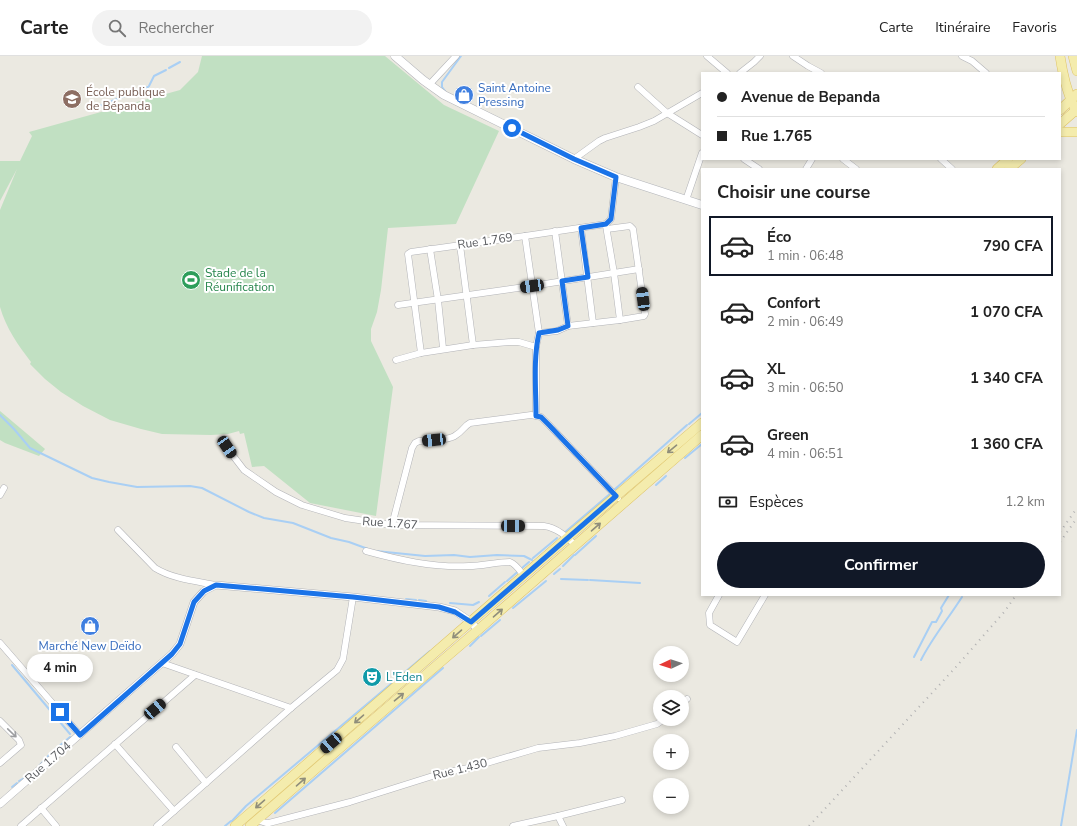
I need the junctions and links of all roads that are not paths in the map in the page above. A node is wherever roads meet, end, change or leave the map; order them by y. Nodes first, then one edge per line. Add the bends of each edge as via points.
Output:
1 (395, 56) edge
2 (456, 56) edge
3 (707, 56) edge
4 (760, 56) edge
5 (962, 56) edge
6 (1059, 56) edge
7 (1073, 56) edge
8 (797, 57) edge
9 (1077, 71) edge
10 (725, 72) edge
11 (741, 72) edge
12 (820, 72) edge
13 (985, 72) edge
14 (1056, 72) edge
15 (429, 85) junction
16 (638, 87) dead end
17 (701, 94) edge
18 (1074, 96) edge
19 (1061, 109) edge
20 (1077, 110) edge
21 (667, 112) junction
22 (1061, 123) edge
23 (1061, 132) edge
24 (1077, 132) edge
25 (701, 134) edge
26 (701, 156) edge
27 (574, 159) junction
28 (746, 160) edge
29 (844, 160) edge
30 (942, 160) edge
31 (1007, 160) edge
32 (1020, 160) edge
33 (758, 168) edge
34 (855, 168) edge
35 (951, 168) edge
36 (998, 168) edge
37 (1010, 168) edge
38 (616, 177) junction
39 (686, 200) junction
40 (701, 205) edge
41 (607, 226) junction
42 (581, 228) junction
43 (555, 231) junction
44 (525, 236) junction
45 (460, 245) junction
46 (430, 249) junction
47 (639, 269) junction
48 (614, 272) junction
49 (588, 277) junction
50 (562, 281) junction
51 (532, 286) junction
52 (466, 295) junction
53 (438, 300) junction
54 (414, 303) junction
55 (398, 305) dead end
56 (620, 320) junction
57 (593, 323) junction
58 (568, 326) junction
59 (539, 333) junction
60 (473, 345) junction
61 (536, 347) junction
62 (444, 348) junction
63 (421, 353) junction
64 (396, 360) dead end
65 (536, 416) junction
66 (701, 424) edge
67 (701, 436) edge
68 (224, 444) dead end
69 (4, 488) dead end
70 (0, 495) edge
71 (616, 496) junction
72 (624, 503) junction
73 (392, 525) junction
74 (118, 530) dead end
75 (567, 538) junction
76 (574, 545) junction
77 (366, 550) dead end
78 (524, 576) junction
79 (216, 585) junction
80 (718, 596) edge
81 (764, 596) edge
82 (353, 597) junction
83 (471, 622) junction
84 (478, 630) junction
85 (0, 643) edge
86 (162, 663) junction
87 (195, 675) junction
88 (291, 708) junction
89 (0, 721) edge
90 (653, 725) edge
91 (80, 735) junction
92 (115, 744) junction
93 (176, 747) dead end
94 (0, 763) edge
95 (206, 783) junction
96 (622, 800) dead end
97 (0, 804) edge
98 (41, 808) junction
99 (174, 811) junction
100 (558, 816) junction
101 (254, 823) edge
102 (238, 825) edge
103 (21, 826) edge
104 (56, 826) edge
105 (157, 826) edge
106 (513, 826) edge
107 (563, 826) edge

1 - 15 main road
2 - 15 street
3 - 10 street
4 - 11 street
5 - 13 street
6 - 14 main road
6 - 18 main road via 1066,87
7 - 9 main road
8 - 12 street
15 - 27 main road via 444,95
16 - 21 street
17 - 21 street
18 - 19 main road
18 - 20 main road
20 - 22 main road
21 - 25 street
21 - 27 street via 647,124 599,141
23 - 24 main road
26 - 39 street
27 - 38 main road
28 - 33 street
29 - 34 street
30 - 35 street
31 - 36 main road
32 - 37 main road
38 - 39 main road
38 - 41 street via 611,219
39 - 40 main road
41 - 42 street
41 - 47 street via 632,227
41 - 48 street
42 - 43 street
42 - 49 street
43 - 44 street
43 - 50 street
44 - 45 street, Rue 1.769
44 - 51 street, Rue 1.769
45 - 46 street, Rue 1.769
45 - 52 street
46 - 53 street
46 - 54 street, Rue 1.769 via 408,254
47 - 48 street
47 - 56 street via 645,314 642,317
48 - 49 street
48 - 56 street
49 - 50 street
49 - 57 street
50 - 51 street
50 - 58 street
51 - 52 street
51 - 59 street, Rue 1.769
52 - 53 street
52 - 60 street
53 - 54 street
53 - 62 street
54 - 55 street
54 - 63 street
56 - 57 street
57 - 58 street
58 - 59 street
59 - 61 street, Rue 1.769
60 - 61 street via 519,342
60 - 62 street
61 - 65 street, Rue 1.769
62 - 63 street
63 - 64 street
65 - 71 street via 541,417
65 - 73 street via 476,422 450,438 415,443
66 -> 71 main road
67 - 72 main road
68 - 73 street, Rue 1.767 via 244,470 276,492 302,505 345,518
69 - 70 street
71 - 72 street
71 - 75 main road
76 -> 72 main road
73 - 75 street, Rue 1.767 via 544,526 555,529
74 - 79 street via 162,572 172,577
75 - 76 street, Rue 1.767
75 - 78 main road
84 -> 76 main road
77 - 78 street via 433,565 469,566 510,562
78 - 83 main road
79 - 82 street
79 - 86 street, Rue 1.704 via 204,591 194,602 180,644
80 - 81 street via 709,613 710,625 737,642
82 - 83 street via 448,609
82 - 88 street via 340,665
83 - 84 street
83 -> 102 main road
101 -> 84 main road
85 - 91 street
86 - 87 street
86 - 91 street, Rue 1.704
87 - 88 street
87 - 92 street
88 - 95 street
89 -> 94 street via 20,740 21,745
90 - 101 street, Rue 1.430 via 580,743 538,748 297,816 268,823
91 - 97 street, Rue 1.704
92 - 98 street
92 - 99 street
93 - 95 street
95 - 99 street
96 - 100 street
98 - 103 street
98 - 104 street
99 - 105 street
100 - 106 street
100 - 107 street

